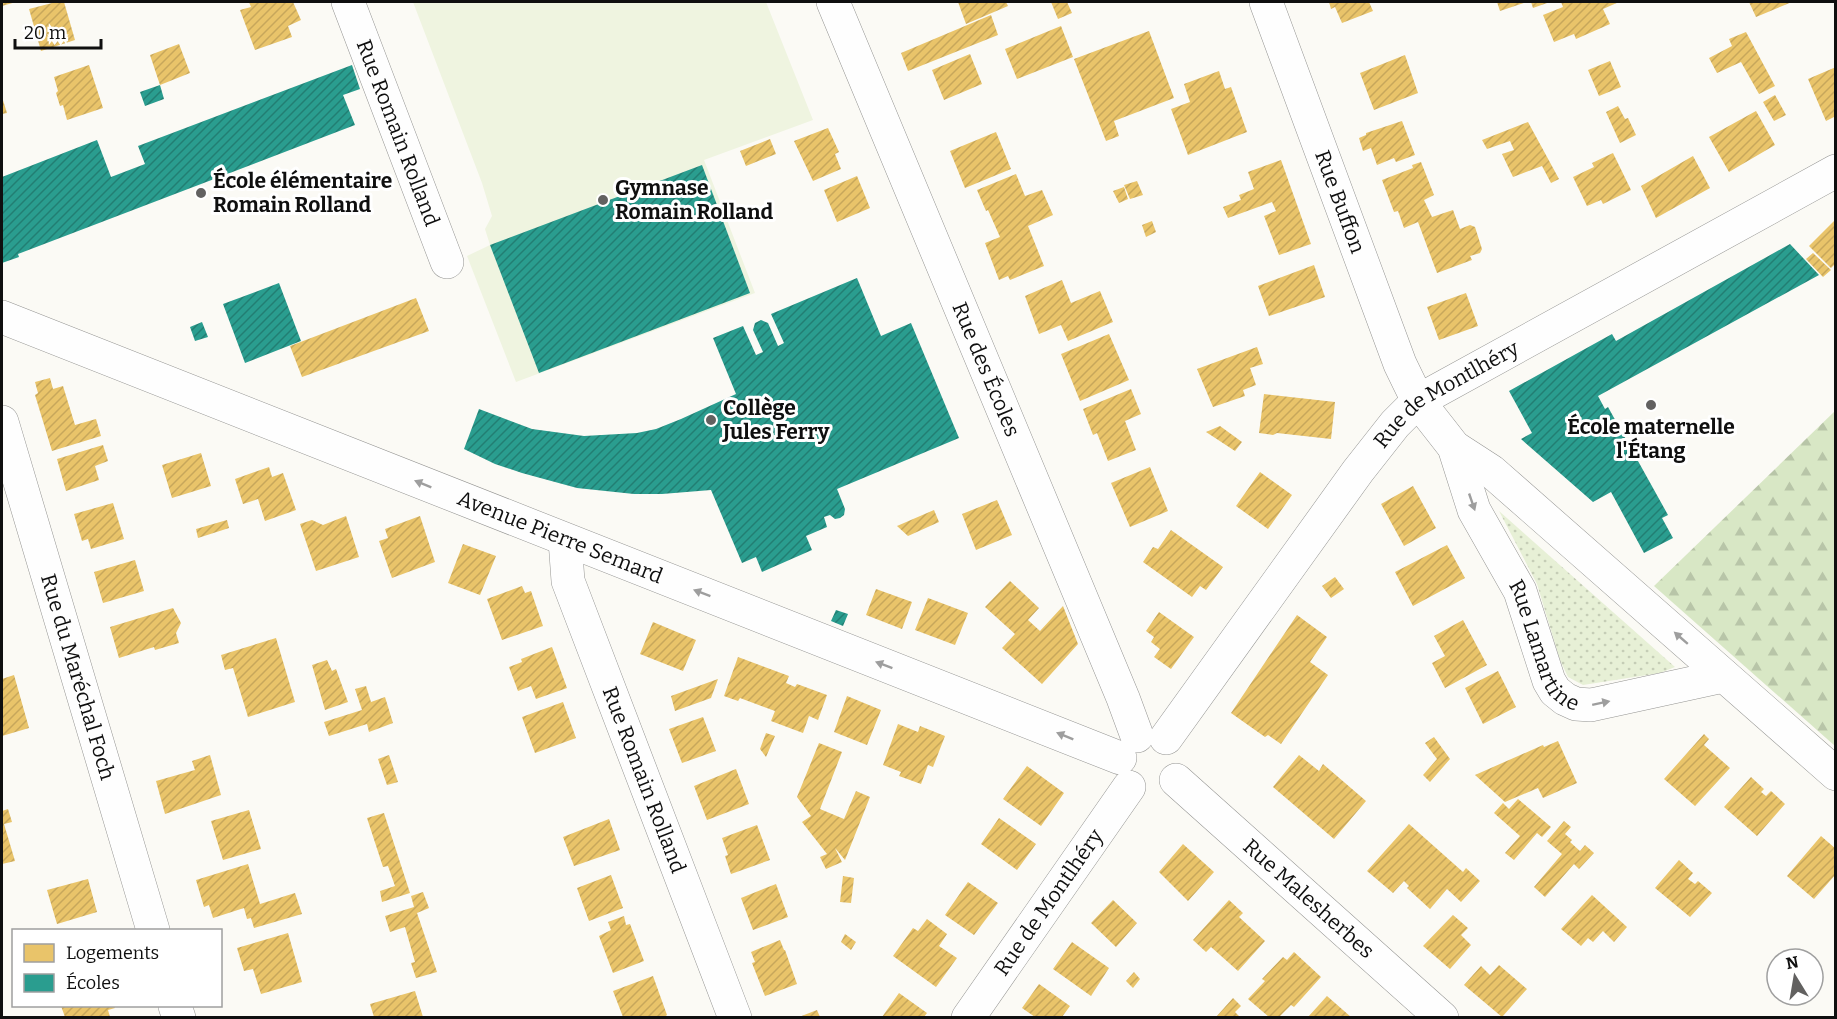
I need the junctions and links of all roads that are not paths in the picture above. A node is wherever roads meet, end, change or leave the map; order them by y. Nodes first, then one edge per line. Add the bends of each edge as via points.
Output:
1 (348, 2) edge
2 (833, 2) edge
3 (1266, 2) edge
4 (1836, 171) edge
5 (447, 262) dead end
6 (2, 317) edge
7 (1418, 401) junction
8 (2, 422) edge
9 (1454, 447) junction
10 (566, 540) junction
11 (1724, 676) junction
12 (1138, 754) junction
13 (1836, 774) edge
14 (1176, 780) junction
15 (153, 929) edge
16 (735, 1017) edge
17 (968, 1017) edge
18 (1442, 1017) edge

1 - 5 street, Rue Romain Rolland
2 - 12 street, Rue des Écoles via 1124,698
3 - 7 street, Rue Buffon via 1400,364
4 - 7 street, Rue de Montlhéry
10 -> 6 street, Avenue Pierre Semard
7 - 9 street, Rue Lamartine
7 - 12 street, Rue de Montlhéry via 1395,424
8 - 15 street, Rue du Maréchal Foch
11 -> 9 street, Rue Lamartine via 1491,471
9 -> 11 street, Rue Lamartine via 1474,510 1520,591 1542,665 1555,691 1575,704 1591,705
12 -> 10 street, Avenue Pierre Semard
10 - 16 street, Rue Romain Rolland via 568,582
11 - 13 street, Rue Lamartine
12 - 14 street, Rue des Écoles via 1175,746 1180,757
12 - 14 street, Avenue Pierre Semard via 1141,793 1167,790
12 - 17 street, Rue de Montlhéry
14 - 18 street, Rue Malesherbes

